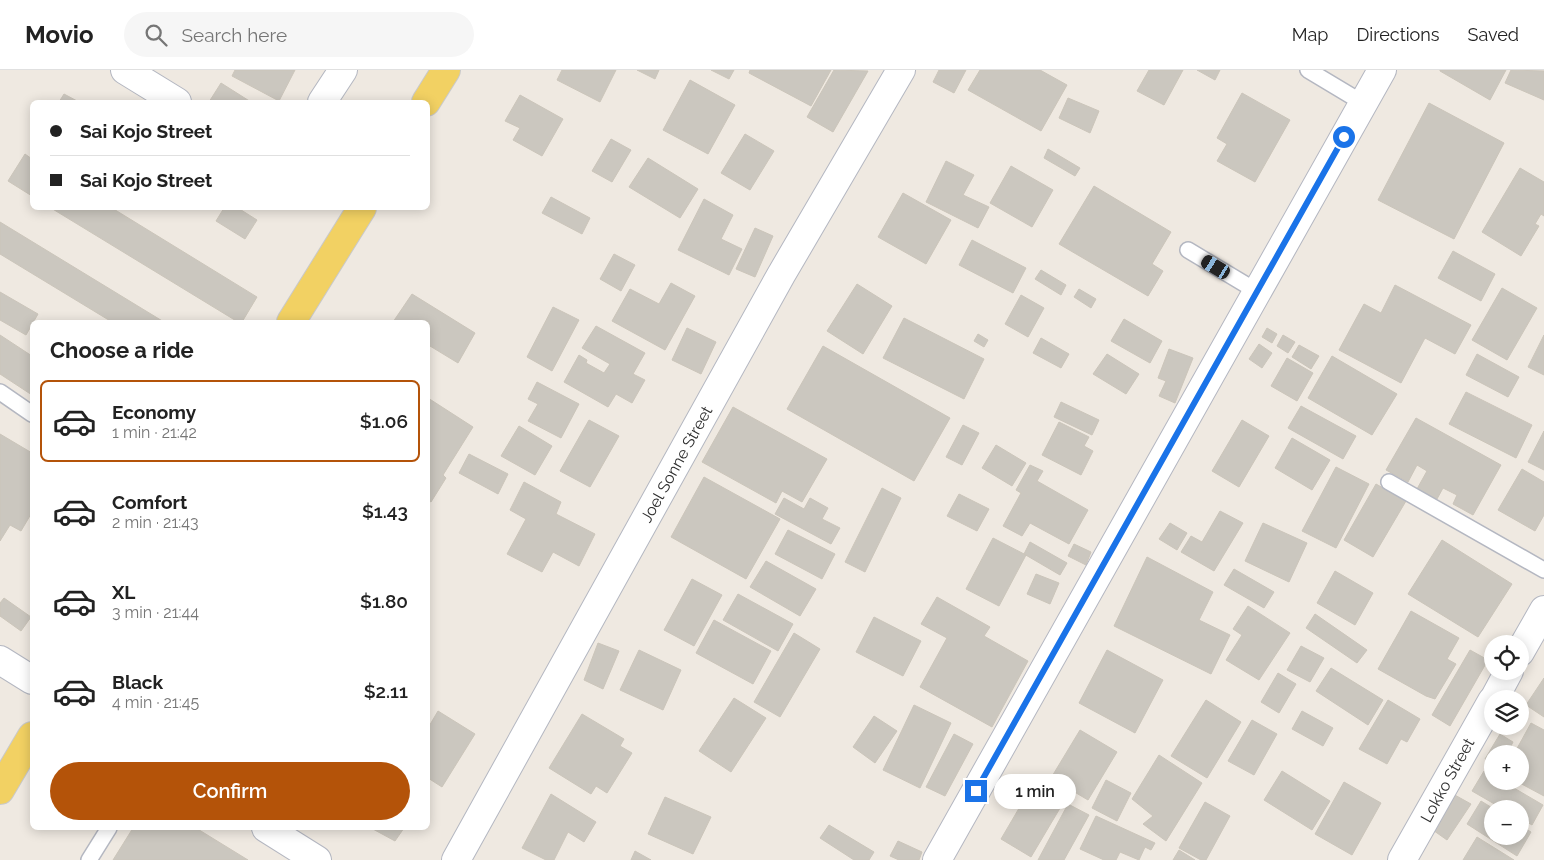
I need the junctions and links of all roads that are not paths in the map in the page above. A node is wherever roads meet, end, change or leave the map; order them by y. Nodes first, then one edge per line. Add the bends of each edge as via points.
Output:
1 (125, 70) edge
2 (343, 70) edge
3 (446, 70) edge
4 (900, 70) edge
5 (1308, 70) edge
6 (1382, 70) edge
7 (174, 100) edge
8 (323, 100) edge
9 (427, 100) edge
10 (1363, 102) junction
11 (356, 210) edge
12 (1188, 250) dead end
13 (1258, 292) junction
14 (292, 320) edge
15 (0, 392) edge
16 (30, 413) edge
17 (1389, 482) dead end
18 (1544, 570) edge
19 (1544, 610) edge
20 (1529, 636) edge
21 (0, 660) edge
22 (30, 679) edge
23 (1484, 716) edge
24 (30, 739) edge
25 (0, 790) edge
26 (108, 830) edge
27 (269, 830) edge
28 (89, 860) edge
29 (317, 860) edge
30 (456, 860) edge
31 (937, 860) edge
32 (1402, 860) edge

1 - 7 street
2 - 8 street
3 - 9 main road
4 - 30 street, Joel Sonne Street via 781,275
5 - 10 lane
6 - 10 street
10 - 13 street
11 - 14 main road
12 - 13 lane
13 - 31 street
15 - 16 lane
17 - 18 lane
19 - 20 street
21 - 22 street
23 - 32 street, Lokko Street
24 - 25 main road
26 - 28 lane
27 - 29 street

